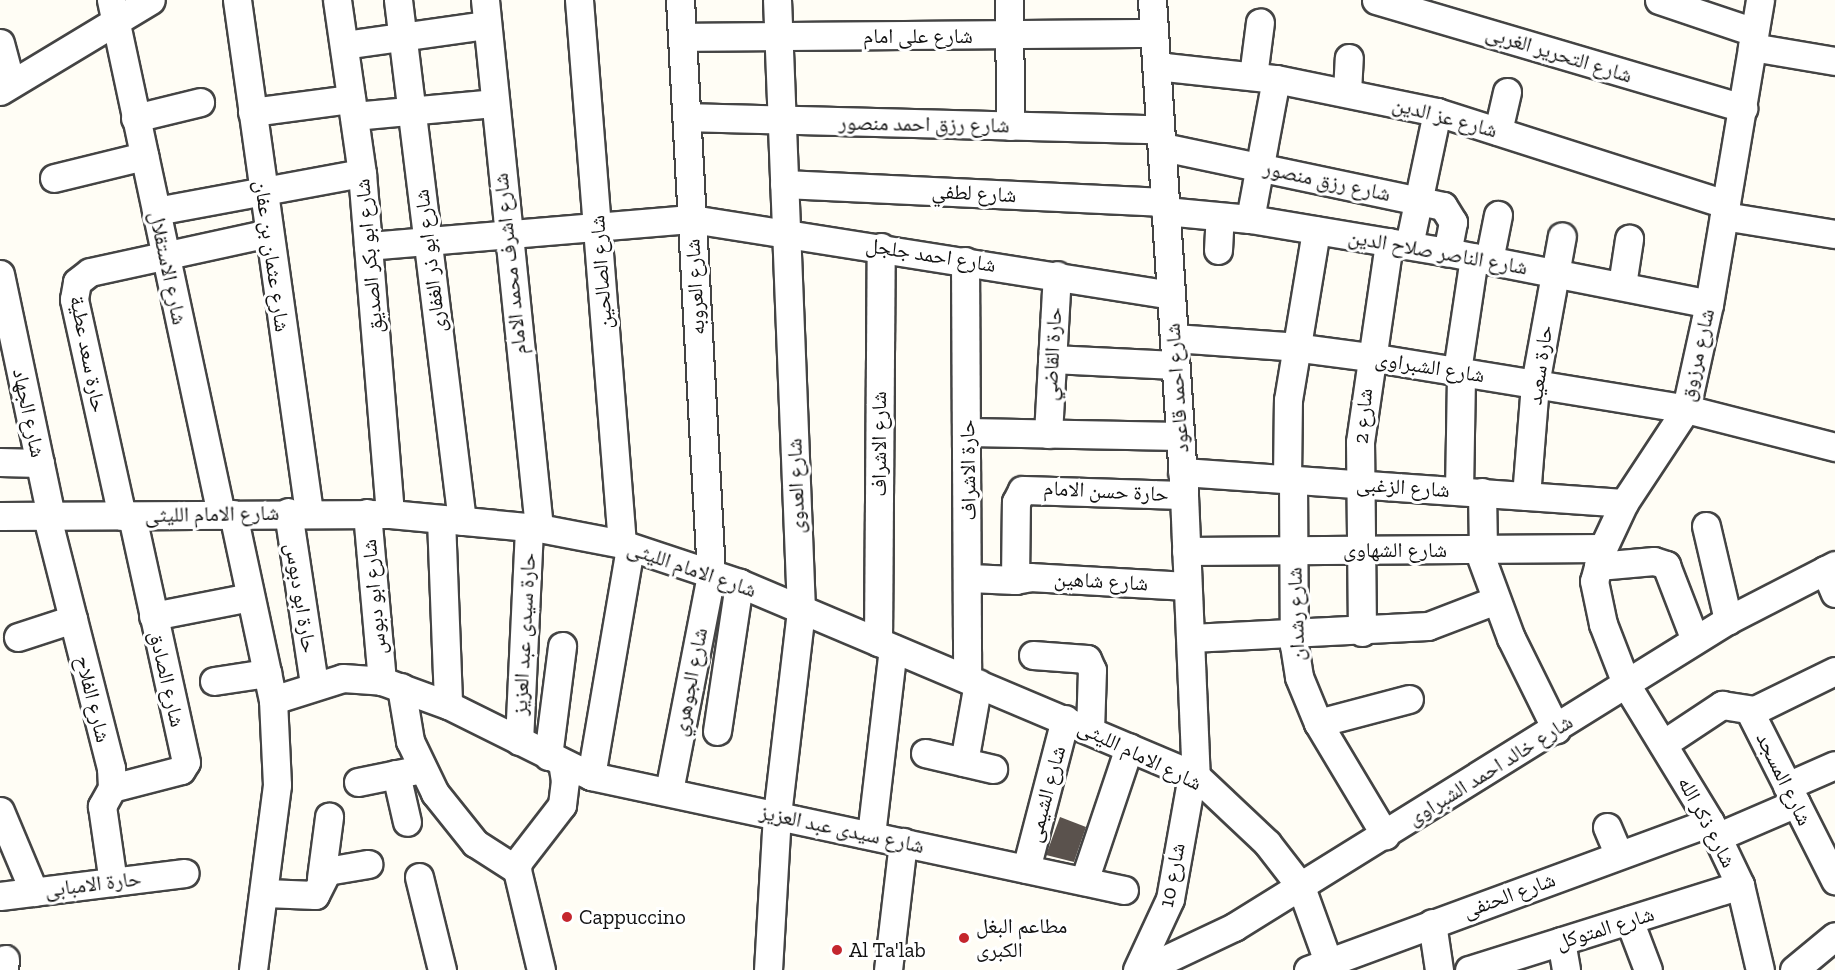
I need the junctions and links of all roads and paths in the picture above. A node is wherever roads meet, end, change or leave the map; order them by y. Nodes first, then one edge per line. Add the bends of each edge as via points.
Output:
1 (151, 0) edge
2 (237, 0) edge
3 (337, 0) edge
4 (398, 0) edge
5 (579, 0) edge
6 (680, 0) edge
7 (777, 0) edge
8 (1009, 0) edge
9 (1152, 0) edge
10 (1376, 0) edge
11 (1659, 0) edge
12 (1760, 0) edge
13 (114, 10) edge
14 (486, 12) edge
15 (1260, 22) dead end
16 (1154, 33) junction
17 (779, 36) junction
18 (1010, 36) junction
19 (402, 37) junction
20 (682, 37) junction
21 (1753, 39) junction
22 (0, 43) edge
23 (344, 45) junction
24 (1349, 58) dead end
25 (1835, 61) edge
26 (1156, 66) junction
27 (1264, 77) junction
28 (6, 87) edge
29 (1347, 92) junction
30 (1507, 92) dead end
31 (200, 102) dead end
32 (493, 103) junction
33 (353, 107) junction
34 (1743, 108) junction
35 (412, 110) junction
36 (252, 112) junction
37 (1437, 112) junction
38 (687, 117) junction
39 (135, 118) junction
40 (782, 120) junction
41 (1010, 126) junction
42 (1498, 131) junction
43 (1162, 138) junction
44 (144, 156) junction
45 (1262, 166) junction
46 (362, 173) junction
47 (54, 178) dead end
48 (784, 183) junction
49 (263, 190) junction
50 (1419, 200) junction
51 (1165, 207) junction
52 (1725, 210) junction
53 (156, 211) junction
54 (1498, 215) dead end
55 (1220, 217) junction
56 (692, 219) junction
57 (1250, 219) junction
58 (597, 226) junction
59 (1316, 230) junction
60 (786, 232) junction
61 (269, 233) junction
62 (507, 234) junction
63 (1835, 234) edge
64 (1562, 236) dead end
65 (1629, 239) dead end
66 (427, 242) junction
67 (1399, 244) junction
68 (368, 246) junction
69 (880, 247) junction
70 (1218, 250) dead end
71 (1448, 252) junction
72 (166, 256) junction
73 (1482, 259) junction
74 (966, 261) junction
75 (1554, 273) junction
76 (0, 274) edge
77 (1057, 275) junction
78 (1622, 285) junction
79 (1170, 295) junction
80 (1709, 304) junction
81 (1173, 338) junction
82 (1296, 347) junction
83 (1370, 357) junction
84 (1052, 359) junction
85 (10, 365) edge
86 (1175, 365) junction
87 (1459, 372) junction
88 (1535, 384) junction
89 (1686, 409) junction
90 (968, 432) junction
91 (1048, 434) junction
92 (1180, 436) junction
93 (1835, 447) edge
94 (0, 462) edge
95 (40, 463) junction
96 (1290, 479) junction
97 (1183, 483) junction
98 (1358, 484) junction
99 (1470, 492) junction
100 (1526, 496) junction
101 (1624, 502) junction
102 (298, 512) junction
103 (378, 513) junction
104 (227, 514) junction
105 (0, 516) edge
106 (127, 516) junction
107 (49, 517) junction
108 (451, 520) junction
109 (1706, 526) dead end
110 (534, 527) junction
111 (626, 545) junction
112 (1480, 549) junction
113 (1293, 550) junction
114 (1360, 550) junction
115 (1186, 551) junction
116 (1601, 557) junction
117 (711, 574) junction
118 (1832, 576) edge
119 (969, 578) junction
120 (1015, 580) junction
121 (739, 583) junction
122 (1187, 586) junction
123 (250, 597) junction
124 (1496, 600) junction
125 (801, 610) junction
126 (153, 616) junction
127 (73, 619) junction
128 (1728, 620) junction
129 (1362, 632) junction
130 (1295, 634) junction
131 (18, 637) dead end
132 (1191, 638) junction
133 (1695, 640) junction
134 (886, 645) junction
135 (562, 646) dead end
136 (1033, 655) dead end
137 (1835, 671) edge
138 (267, 673) junction
139 (214, 681) dead end
140 (973, 681) junction
141 (314, 684) junction
142 (391, 684) junction
143 (1627, 686) junction
144 (1409, 699) dead end
145 (273, 700) junction
146 (448, 705) junction
147 (1749, 710) junction
148 (1065, 719) junction
149 (1318, 723) junction
150 (682, 726) junction
151 (1090, 729) junction
152 (1556, 729) junction
153 (519, 741) junction
154 (1663, 744) junction
155 (1129, 747) junction
156 (925, 753) dead end
157 (555, 759) junction
158 (964, 762) junction
159 (1835, 765) edge
160 (422, 769) junction
161 (993, 769) dead end
162 (396, 774) junction
163 (591, 776) junction
164 (1194, 776) junction
165 (358, 782) dead end
166 (112, 788) junction
167 (669, 791) junction
168 (1792, 794) junction
169 (0, 811) edge
170 (777, 815) junction
171 (329, 817) dead end
172 (407, 822) dead end
173 (1607, 827) dead end
174 (1714, 829) junction
175 (871, 835) junction
176 (1385, 835) junction
177 (1825, 839) edge
178 (903, 842) junction
179 (1619, 855) junction
180 (368, 864) dead end
181 (1026, 869) junction
182 (517, 870) junction
183 (185, 873) dead end
184 (419, 877) dead end
185 (321, 879) junction
186 (1835, 880) edge
187 (1084, 881) junction
188 (113, 882) junction
189 (1740, 885) junction
190 (1301, 887) junction
191 (1124, 890) dead end
192 (34, 892) junction
193 (265, 893) junction
194 (0, 896) edge
195 (1629, 920) junction
196 (1432, 923) junction
197 (1561, 941) junction
198 (1830, 948) edge
199 (1322, 968) edge
200 (253, 970) edge
201 (442, 970) edge
202 (541, 970) edge
203 (768, 970) edge
204 (888, 970) edge
205 (1137, 970) edge
206 (1143, 970) edge
207 (1439, 970) edge
208 (1469, 970) edge
209 (1566, 970) edge
210 (1648, 970) edge
211 (1760, 970) edge
212 (1794, 970) edge

1 - 13 street
2 - 36 street, شارع عثمان بن عفان
3 - 23 street, شارع ابو بكر الصديق
4 - 19 street, شارع ابو ذر الغفارى
5 - 58 street, شارع الصالحين
6 - 20 street, شارع العروبه
7 - 17 street, شارع العدوى
8 - 18 street
9 - 16 street, شارع احمد قاعود
10 - 34 street, شارع التحرير الغربى
11 - 21 street
12 - 21 street, شارع مرزوق
13 - 28 street
13 - 39 street, شارع الاستقلال
14 - 19 street
14 - 32 street, شارع اشرف محمد الامام
15 - 27 street
16 - 18 street, شارع على امام
16 - 26 street, شارع احمد قاعود
17 - 18 street, شارع على امام
17 - 20 street, شارع على امام
17 - 40 street, شارع العدوى
18 - 41 street
19 - 23 street
19 - 35 street, شارع ابو ذر الغفارى
20 - 38 street, شارع العروبه
21 - 25 street
21 - 34 street, شارع مرزوق
22 - 28 street
23 - 33 street, شارع ابو بكر الصديق
24 - 29 street
26 - 27 street, شارع عز الدين
26 - 43 street, شارع احمد قاعود
27 - 29 street, شارع عز الدين
27 - 45 street
29 - 37 street, شارع عز الدين
30 - 42 street
31 - 39 street
32 - 35 street
32 - 62 street, شارع اشرف محمد الامام
33 - 35 street
33 - 36 street
33 - 46 street, شارع ابو بكر الصديق
34 - 52 street, شارع مرزوق
35 - 66 street, شارع ابو ذر الغفارى
36 - 49 street, شارع عثمان بن عفان
37 - 42 street, شارع عز الدين
37 - 50 street, شارع 2
38 - 40 street, شارع رزق احمد منصور
38 - 56 street, شارع العروبه
39 - 44 street, شارع الاستقلال
40 - 41 street, شارع رزق احمد منصور
40 - 48 street, شارع العدوى
41 - 43 street, شارع رزق احمد منصور
42 - 52 street, شارع عز الدين
43 - 45 street, شارع رزق منصور
43 - 51 street, شارع احمد قاعود
44 - 47 street
44 - 53 street, شارع الاستقلال
45 - 50 street, شارع رزق منصور
45 - 57 street
46 - 49 street
46 - 68 street, شارع ابو بكر الصديق
48 - 51 street, شارع لطفي
48 - 60 street, شارع العدوى
49 - 53 street
49 - 61 street, شارع عثمان بن عفان
50 - 67 street, شارع 2
50 - 71 street, شارع رزق منصور via 1443,206 1452,215
51 - 55 street, شارع الناصر صلاح الدين
51 - 79 street, شارع احمد قاعود
52 - 63 street, شارع عز الدين
52 - 80 street, شارع مرزوق
53 - 72 street, شارع الاستقلال
54 - 73 street
55 - 57 street, شارع الناصر صلاح الدين
55 - 70 street
56 - 58 street, شارع احمد جلجل
56 - 60 street, شارع احمد جلجل
56 - 117 street, شارع العروبه
57 - 59 street, شارع الناصر صلاح الدين
58 - 62 street, شارع احمد جلجل
58 - 111 street, شارع الصالحين
59 - 67 street, شارع الناصر صلاح الدين
59 - 82 street, شارع رشدان
60 - 69 street, شارع احمد جلجل
60 - 125 street, شارع العدوى
61 - 72 street, حارة سعد عطية
61 - 102 street, شارع عثمان بن عفان
62 - 66 street, شارع احمد جلجل
62 - 110 street, شارع اشرف محمد الامام
64 - 75 street, حارة سعيد
65 - 78 street
66 - 68 street, شارع احمد جلجل
66 - 108 street, شارع ابو ذر الغفارى
67 - 71 street, شارع الناصر صلاح الدين
67 - 83 street, شارع 2
68 - 103 street, شارع ابو بكر الصديق
69 - 74 street, شارع احمد جلجل
69 - 134 street, شارع الاشراف
71 - 73 street, شارع الناصر صلاح الدين
72 - 104 street, شارع الاستقلال
72 - 106 street, حارة سعد عطية via 90,272 77,282 74,290
73 - 75 street, شارع الناصر صلاح الدين
73 - 87 street
74 - 77 street, شارع احمد جلجل
74 - 90 street, حارة الاشراف
75 - 78 street, شارع الناصر صلاح الدين
75 - 88 street, حارة سعيد
76 - 85 street, شارع الجهاد
77 - 79 street, شارع احمد جلجل
77 - 84 street, حارة القاضي
78 - 80 street, شارع الناصر صلاح الدين
79 - 81 street, شارع احمد قاعود
80 - 89 street, شارع مرزوق
81 - 82 street, شارع الشبراوى
81 - 86 street, شارع احمد قاعود
82 - 83 street, شارع الشبراوى
82 - 96 street, شارع رشدان via 1287,400
83 - 87 street, شارع الشبراوى
83 - 98 street, شارع 2
84 - 86 street
84 - 91 street, حارة القاضي
85 - 95 street, شارع الجهاد
86 - 92 street, شارع احمد قاعود
87 - 88 street, شارع الشبراوى
87 - 99 street
88 - 89 street, شارع الشبراوى
88 - 100 street, حارة سعيد
89 - 93 street, شارع الشبراوى
89 - 101 street, شارع مرزوق
90 - 91 street
90 - 119 street, حارة الاشراف
91 - 92 street
92 - 97 street, شارع احمد قاعود
94 - 95 street
95 - 107 street, شارع الجهاد
96 - 97 street, شارع الزغبى
96 - 98 street, شارع الزغبى
96 - 113 street, شارع رشدان
97 - 115 street, شارع احمد قاعود
97 - 120 street, حارة حسن الامام via 1022,490 1016,502
98 - 99 street, شارع الزغبى
98 - 114 street, شارع 2
99 - 100 street, شارع الزغبى
99 - 112 street
100 - 101 street, شارع الزغبى
101 - 116 street, شارع مرزوق
102 - 103 street, شارع الامام الليثى
102 - 104 street, شارع الامام الليثى
102 - 141 street, حارة ابو دبوس
103 - 108 street, شارع الامام الليثى
103 - 142 street, شارع ابو دبوس
104 - 106 street, شارع الامام الليثى
104 - 123 street, شارع الاستقلال
105 - 107 street, شارع الامام الليثى
106 - 107 street, شارع الامام الليثى
106 - 126 street, شارع الصادق
107 - 127 street, شارع الفلاح
108 - 110 street, شارع الامام الليثى
108 - 146 street, شارع ابو ذر الغفارى
109 - 128 street
110 - 111 street, شارع الامام الليثى
110 - 153 street, حارة سيدى عبد العزيز
111 - 117 street, شارع الامام الليثى
111 - 163 street, شارع الصالحين
112 - 114 street, شارع الشهاوى
112 - 116 street, شارع الشهاوى
112 - 124 street
113 - 114 street, شارع الشهاوى
113 - 115 street, شارع الشهاوى
113 - 130 street, شارع رشدان
114 - 129 street, شارع 2
115 - 122 street, شارع احمد قاعود
116 - 133 street, شارع الشهاوى via 1666,565
116 - 143 street, شارع مرزوق via 1594,581 1603,624
117 - 121 street, شارع الامام الليثى
117 - 150 street, شارع الجوهري
118 - 128 street, شارع خالد احمد الشبراوى
119 - 120 street
119 - 140 street, حارة الاشراف
120 - 122 street, شارع شاهين via 1030,577
121 - 125 street, شارع الامام الليثى
121 - 150 street via 725,732
122 - 132 street, شارع احمد قاعود
123 - 126 street
123 - 138 street, شارع الاستقلال
124 - 129 street via 1428,626
124 - 152 street
125 - 134 street, شارع الامام الليثى
125 - 170 street, شارع العدوى
126 - 166 street, شارع الصادق via 186,762 181,770
127 - 131 street
127 - 166 street, شارع الفلاح via 111,768
128 - 133 street, شارع خالد احمد الشبراوى
129 - 130 street
130 - 132 street
130 - 149 street, شارع رشدان via 1299,677
132 - 164 street, شارع احمد قاعود
133 - 143 street, شارع خالد احمد الشبراوى
134 - 140 street, شارع الامام الليثى
134 - 175 street, شارع الاشراف
135 - 157 street
136 - 151 street via 1081,655 1091,664
137 - 147 street
138 - 139 street
138 - 145 street, شارع الاستقلال
140 - 148 street, شارع الامام الليثى
140 - 158 street, حارة الاشراف
141 - 142 street, شارع سيدى عبد العزيز via 343,678
141 - 145 street, شارع سيدى عبد العزيز
142 - 146 street, شارع سيدى عبد العزيز
142 - 160 street, شارع ابو دبوس
143 - 152 street, شارع خالد احمد الشبراوى
143 - 154 street, شارع ذكر الله
144 - 149 street
145 - 193 street, شارع الاستقلال via 277,785
146 - 153 street, شارع سيدى عبد العزيز
147 - 154 street via 1722,705
147 - 168 street, شارع المسجد
148 - 151 street, شارع الامام الليثى
148 - 181 street, شارع الشيمى
149 - 176 street, شارع رشدان
150 - 167 street, شارع الجوهري
151 - 155 street, شارع الامام الليثى
152 - 176 street, شارع خالد احمد الشبراوى
153 - 157 street, شارع سيدى عبد العزيز
154 - 174 street, شارع ذكر الله
155 - 164 street, شارع الامام الليثى
155 - 187 street
156 - 158 street
157 - 163 street, شارع سيدى عبد العزيز
157 - 182 street via 562,805 518,862
158 - 161 street
159 - 168 street, شارع الحنفى
160 - 162 street
160 - 182 street, شارع ابو دبوس via 435,793 476,843
162 - 165 street
162 - 172 street
163 - 167 street, شارع سيدى عبد العزيز
164 - 190 street, شارع الامام الليثى via 1267,843
164 - 205 street, شارع 10 via 1170,899
166 - 188 street, شارع الفلاح via 102,806
167 - 170 street, شارع سيدى عبد العزيز
168 - 174 street, شارع الحنفى
168 - 177 street, شارع المسجد
169 - 192 street
170 - 175 street, شارع سيدى عبد العزيز
170 - 203 street, شارع العدوى
171 - 185 street
173 - 179 street
174 - 179 street, شارع الحنفى
174 - 189 street, شارع ذكر الله
175 - 178 street, شارع سيدى عبد العزيز
176 - 190 street, شارع خالد احمد الشبراوى
177 - 186 street, شارع المسجد
178 - 181 street, شارع سيدى عبد العزيز
178 - 204 street
179 - 196 street, شارع الحنفى
180 - 185 street via 334,867
181 - 187 street, شارع سيدى عبد العزيز
182 - 202 street
183 - 188 street, حارة الامبابى
184 - 201 street
185 - 193 street via 315,895
187 - 191 street, شارع سيدى عبد العزيز
188 - 192 street, حارة الامبابى
189 - 195 street, شارع المتوكل
189 - 211 street, شارع ذكر الله
190 - 199 street, شارع الامام الليثى
190 - 206 street, شارع خالد احمد الشبراوى via 1234,927
192 - 194 street, حارة الامبابى
193 - 200 street, شارع الاستقلال
195 - 197 street, شارع المتوكل
195 - 210 street
196 - 199 street, شارع الحنفى
196 - 207 street
197 - 208 street, شارع المتوكل
197 - 209 street
198 - 212 street

